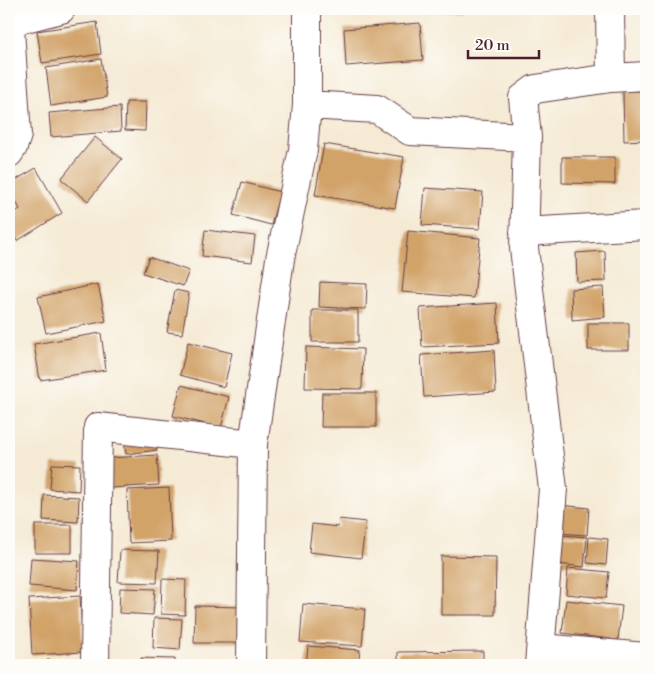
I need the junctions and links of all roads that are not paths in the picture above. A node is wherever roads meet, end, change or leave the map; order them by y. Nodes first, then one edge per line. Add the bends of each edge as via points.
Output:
1 (60, 9) edge
2 (307, 9) edge
3 (610, 9) edge
4 (11, 71) edge
5 (646, 76) edge
6 (611, 78) junction
7 (307, 105) junction
8 (527, 137) junction
9 (9, 152) edge
10 (646, 225) edge
11 (524, 232) junction
12 (253, 444) junction
13 (646, 656) edge
14 (540, 657) edge
15 (95, 665) edge
16 (251, 665) edge

1 - 4 street via 18,20 11,26
2 - 7 street
3 - 6 street
4 - 9 street via 17,135
5 - 6 street
6 - 8 street via 535,89 523,98
7 - 8 street via 378,109 410,131
7 - 12 street via 303,150 280,259
8 - 11 street
10 - 11 street
11 - 14 street via 553,488
12 - 15 street via 98,427
12 - 16 street
13 - 14 street

